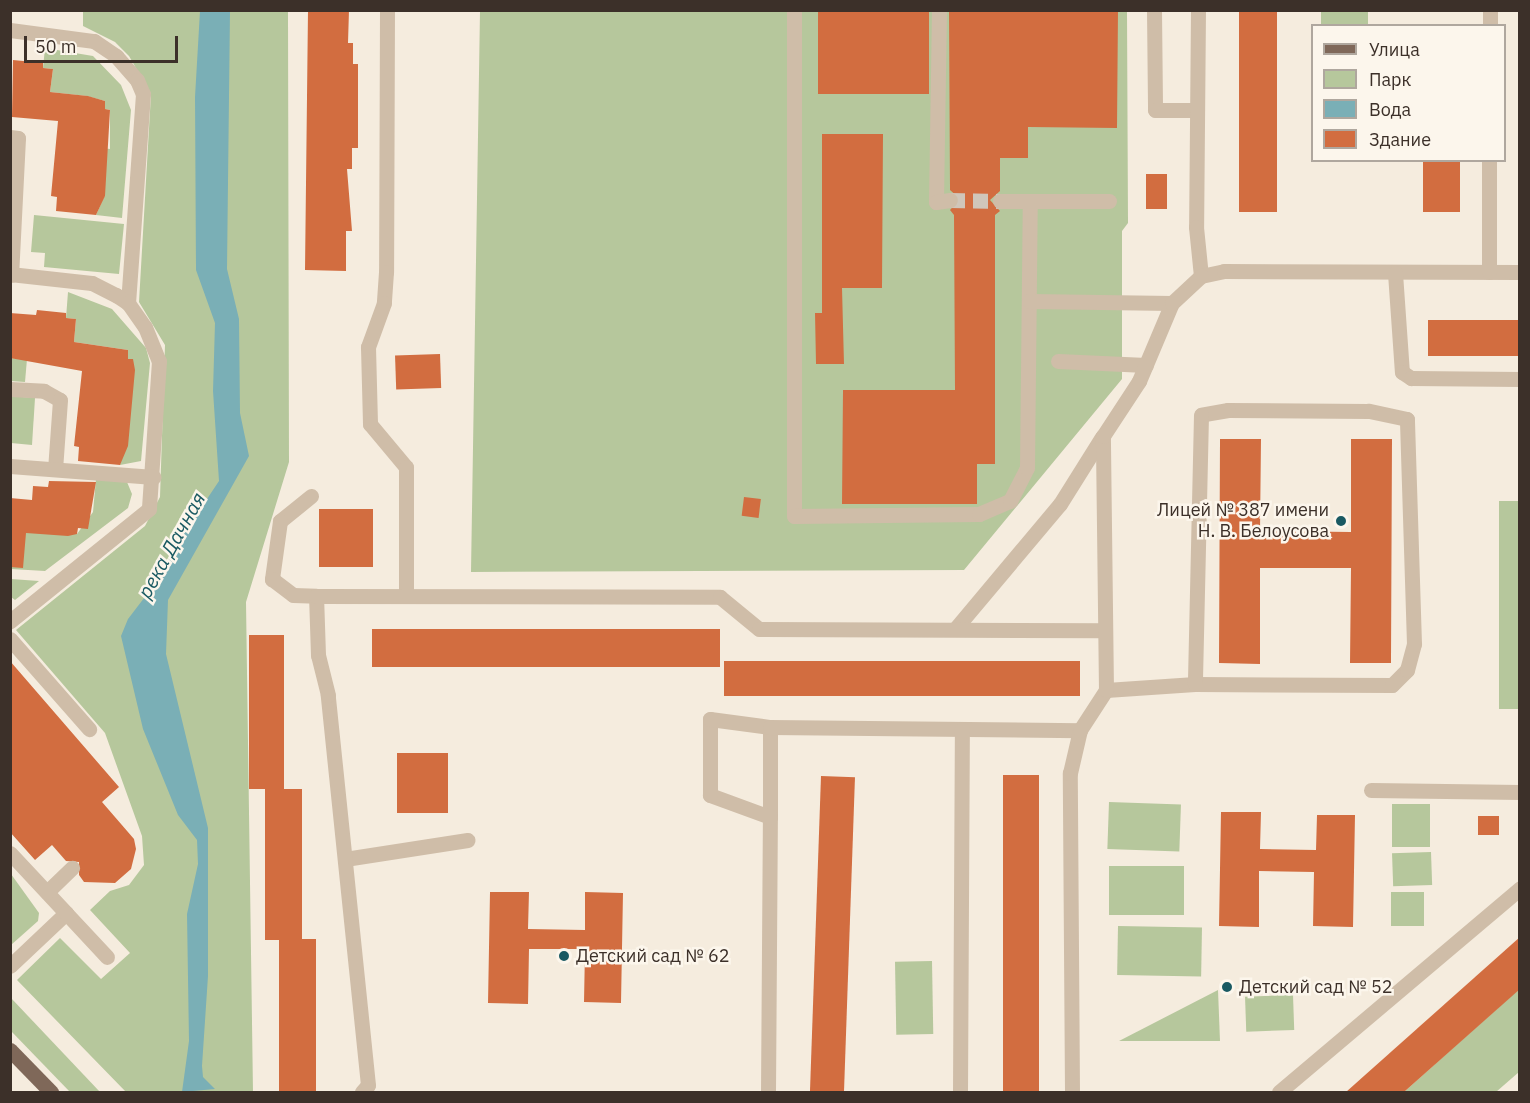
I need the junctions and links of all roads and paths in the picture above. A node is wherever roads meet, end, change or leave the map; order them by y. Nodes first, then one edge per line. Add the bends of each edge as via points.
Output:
1 (387, 10) edge
2 (794, 10) edge
3 (939, 10) edge
4 (1154, 10) edge
5 (1198, 10) edge
6 (10, 30) edge
7 (1197, 110) junction
8 (10, 137) edge
9 (1489, 162) edge
10 (950, 200) tunnel mouth
11 (1000, 201) tunnel mouth
12 (1030, 201) junction
13 (1109, 201) dead end
14 (1489, 272) junction
15 (1520, 272) edge
16 (1395, 273) junction
17 (11, 274) edge
18 (1201, 276) junction
19 (1029, 301) junction
20 (128, 303) junction
21 (1172, 303) junction
22 (1058, 362) dead end
23 (1146, 365) junction
24 (1520, 379) edge
25 (10, 389) edge
26 (1102, 436) junction
27 (10, 466) edge
28 (55, 469) junction
29 (154, 477) junction
30 (311, 496) dead end
31 (316, 596) junction
32 (406, 596) junction
33 (10, 621) edge
34 (955, 629) junction
35 (1105, 630) junction
36 (10, 639) edge
37 (1195, 684) junction
38 (1106, 690) junction
39 (770, 727) junction
40 (89, 729) dead end
41 (962, 729) junction
42 (1080, 730) junction
43 (1371, 790) dead end
44 (1520, 792) edge
45 (770, 817) junction
46 (468, 840) dead end
47 (10, 853) edge
48 (345, 859) junction
49 (72, 868) dead end
50 (1520, 888) edge
51 (47, 892) junction
52 (66, 913) junction
53 (107, 957) dead end
54 (10, 966) edge
55 (10, 1050) edge
56 (51, 1092) edge
57 (362, 1092) edge
58 (768, 1092) edge
59 (960, 1092) edge
60 (1072, 1092) edge
61 (1279, 1092) edge

1 - 32 lane via 386,272 384,303 368,347 370,424 406,467
2 - 19 lane via 794,516 979,514 1010,501 1027,468
3 - 10 lane via 936,202
4 - 7 lane via 1155,110
5 - 7 lane
6 - 20 lane via 94,41 116,56 137,80 143,94
7 - 18 lane
8 - 17 lane via 18,138
9 - 14 lane
11 - 12 lane
12 - 13 lane
12 - 19 lane
14 - 15 lane
14 - 16 lane
16 - 18 lane via 1224,272
16 - 24 lane via 1402,372 1411,378
17 - 20 lane via 92,283
18 - 21 lane
19 - 21 lane
20 - 29 lane via 154,341 159,361
21 - 23 lane
22 - 23 lane
23 - 26 lane
25 - 28 lane via 44,391 60,400
26 - 34 lane via 1060,504
26 - 35 lane
27 - 28 lane
28 - 29 lane
29 - 33 lane via 152,500 141,518
30 - 31 lane via 280,520 272,579 293,595
31 - 32 lane
31 - 48 lane via 318,655 328,695
32 - 34 lane via 720,597 759,629
34 - 35 lane
35 - 38 lane
36 - 40 lane
37 - 37 lane via 1392,685 1407,670 1414,644 1407,419 1368,411 1228,410 1201,415
37 - 38 lane
38 - 42 lane
39 - 41 lane
39 - 45 lane
39 - 45 lane via 710,719 710,795
41 - 42 lane
41 - 59 lane
42 - 60 lane via 1070,773
43 - 44 lane
45 - 58 lane
46 - 48 lane
47 - 51 lane
48 - 57 lane via 368,1085
49 - 51 lane
50 - 61 lane
51 - 52 lane
52 - 53 lane
52 - 54 lane
55 - 56 main road

